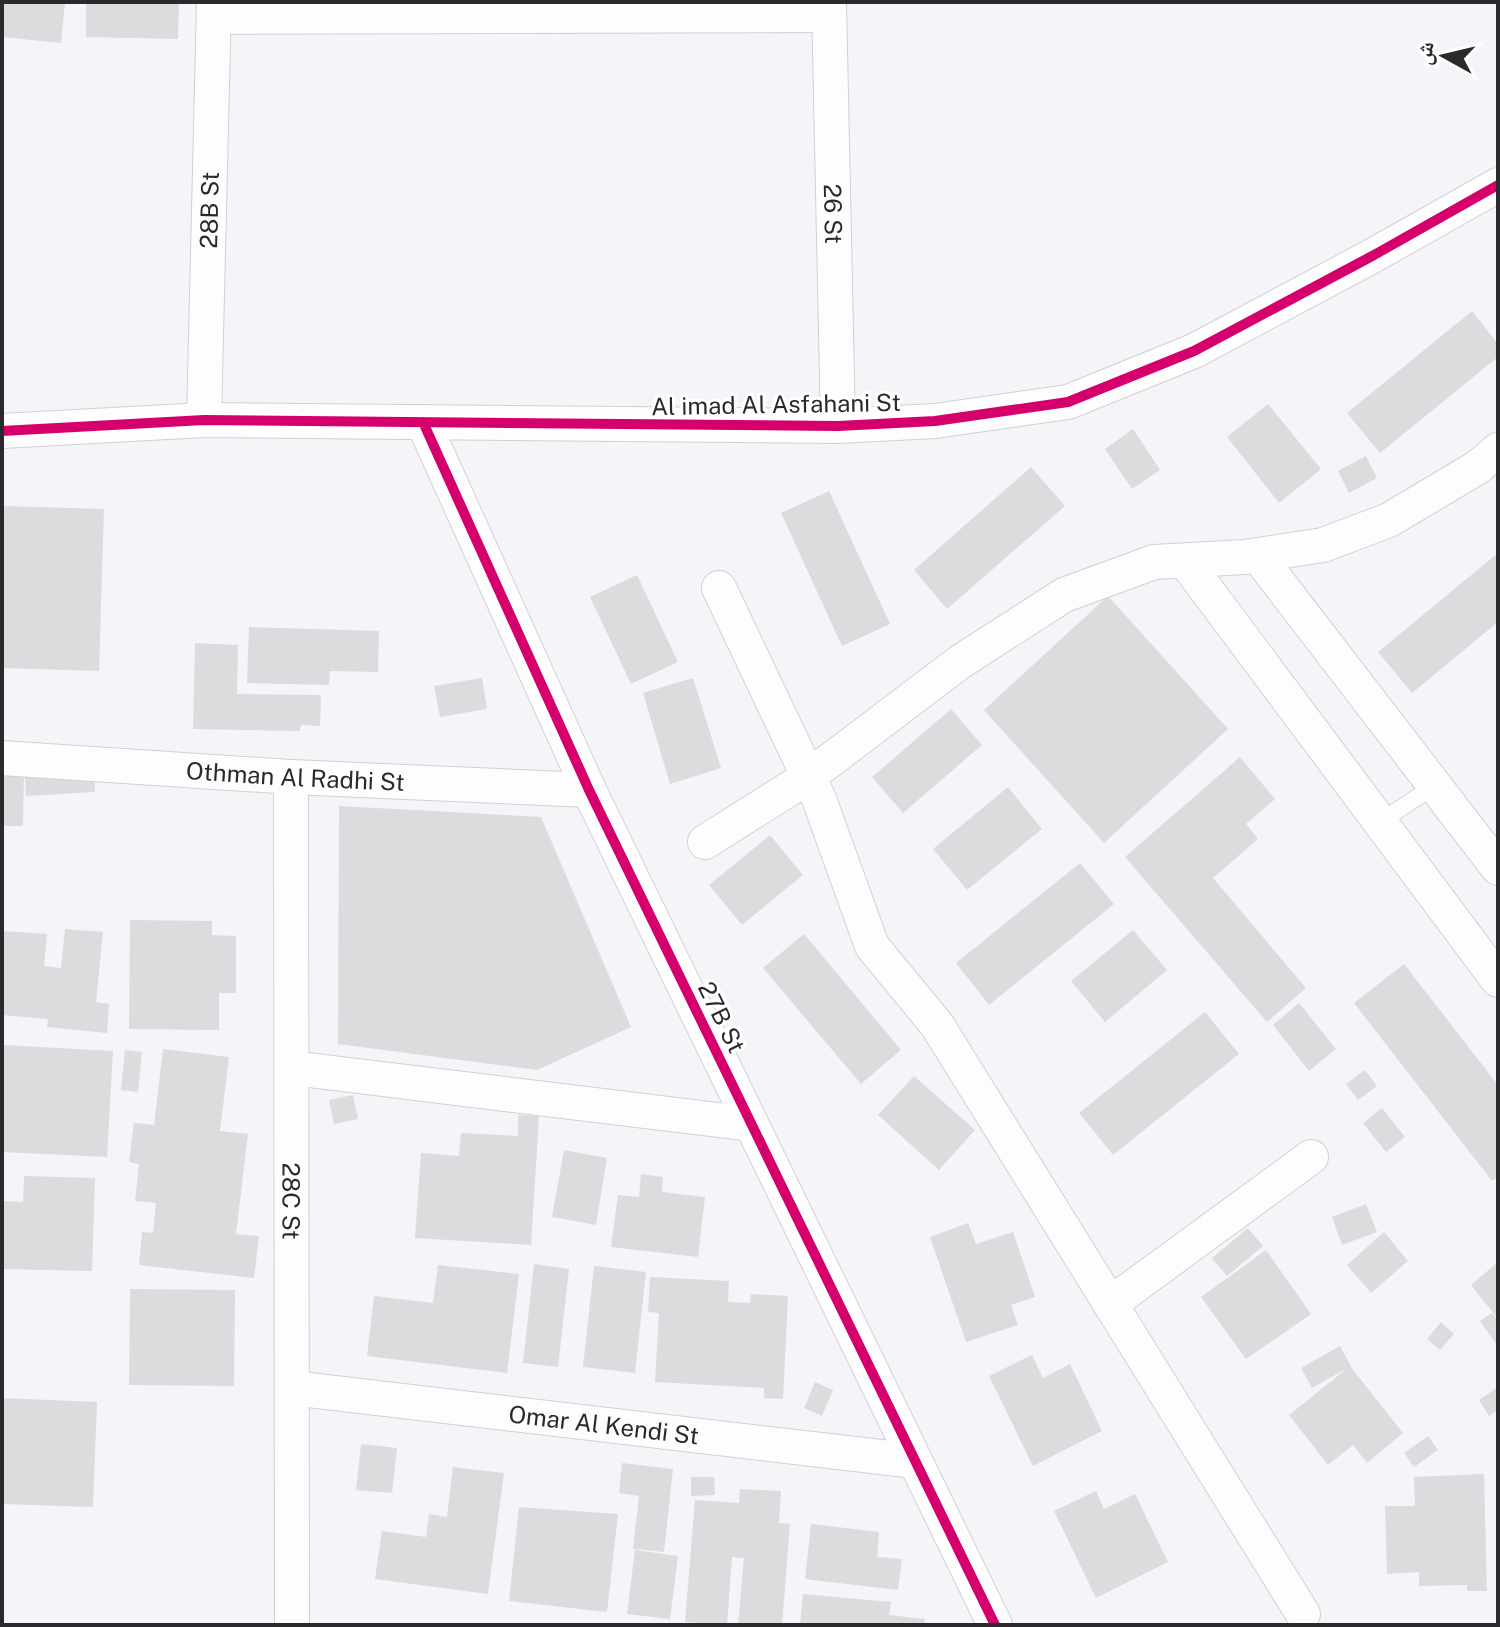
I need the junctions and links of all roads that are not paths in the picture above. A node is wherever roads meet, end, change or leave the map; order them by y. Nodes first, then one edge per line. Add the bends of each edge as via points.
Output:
1 (214, 9) edge
2 (829, 9) edge
3 (1498, 185) edge
4 (204, 420) junction
5 (423, 422) junction
6 (838, 426) junction
7 (2, 431) edge
8 (1498, 450) edge
9 (1258, 556) junction
10 (1185, 561) junction
11 (719, 588) dead end
12 (2, 758) edge
13 (291, 777) junction
14 (808, 777) junction
15 (1434, 786) junction
16 (589, 790) junction
17 (1380, 822) junction
18 (705, 842) dead end
19 (1498, 868) edge
20 (1498, 980) edge
21 (292, 1068) junction
22 (751, 1124) junction
23 (1311, 1157) dead end
24 (1110, 1304) junction
25 (292, 1388) junction
26 (915, 1461) junction
27 (1303, 1614) dead end
28 (292, 1625) edge
29 (995, 1625) edge

1 - 2 street
1 - 4 street, 28B St
2 - 6 street, 26 St
3 - 6 street, Al imad Al Asfahani St via 1194,351 1068,402 935,421
4 - 5 street, Al imad Al Asfahani St
4 - 7 street, Al imad Al Asfahani St
5 - 6 street, Al imad Al Asfahani St
5 - 16 street, 27B St
8 - 9 street via 1389,520 1323,545
9 - 10 street
9 - 15 street
10 - 14 street via 1154,562 1064,595 960,662
10 - 17 street
11 - 14 street
12 - 13 street, Othman Al Radhi St
13 - 16 street, Othman Al Radhi St
13 - 21 street, 28C St
14 - 18 street
14 - 24 street via 872,946 937,1025
15 - 17 lane
15 - 19 street
16 - 22 street, 27B St
17 - 20 street
21 - 22 street
21 - 25 street, 28C St
22 - 26 street, 27B St
23 - 24 street
24 - 27 street
25 - 26 street, Omar Al Kendi St
25 - 28 street, 28C St
26 - 29 street, 27B St

